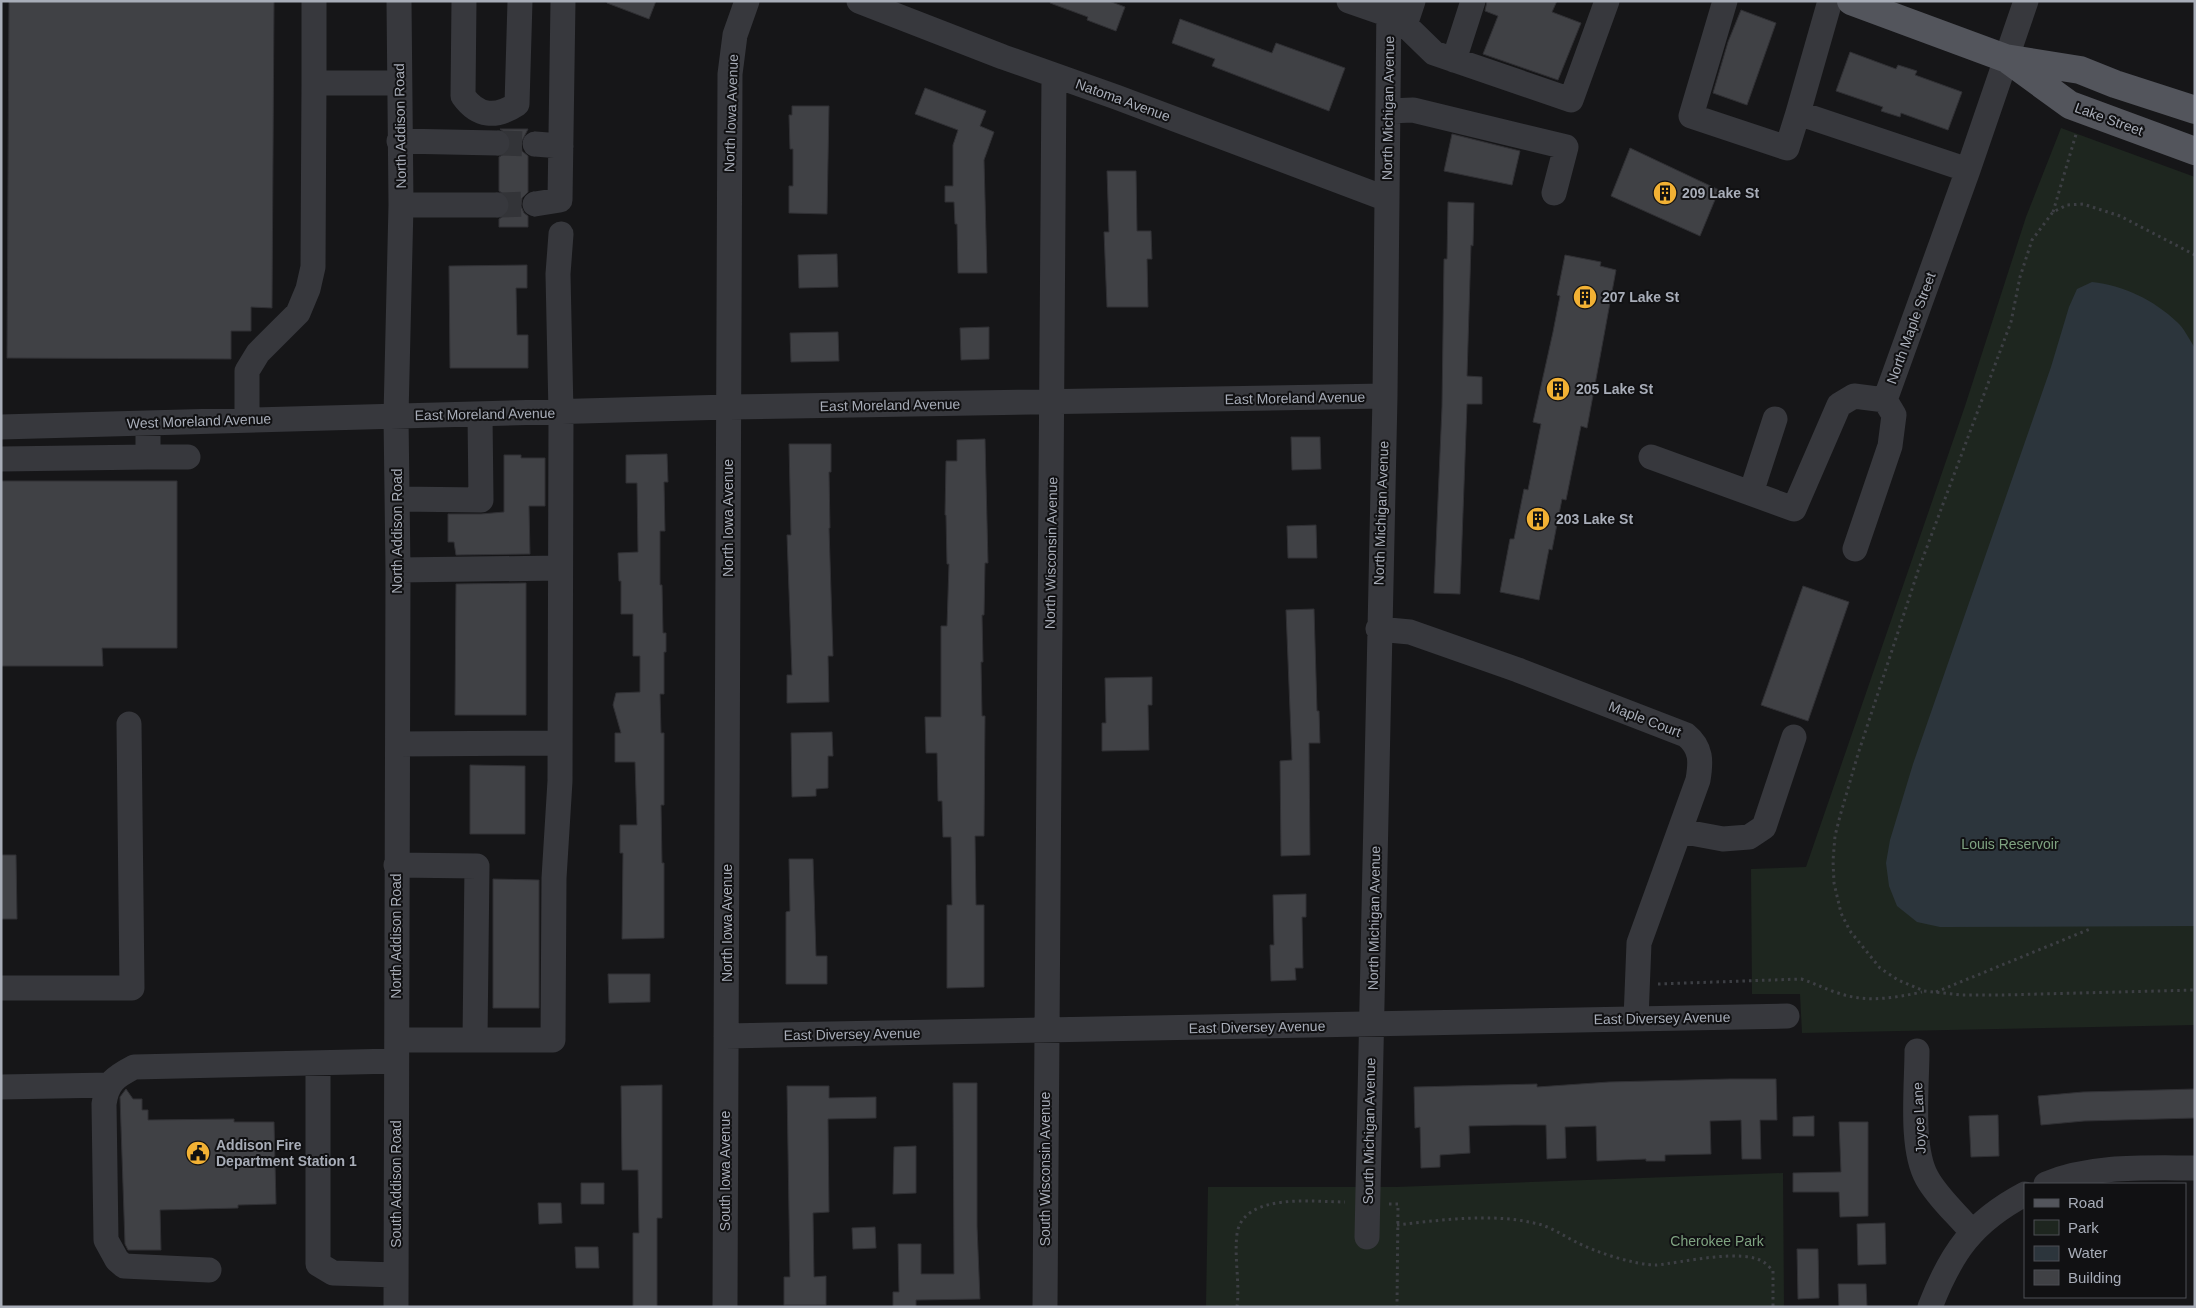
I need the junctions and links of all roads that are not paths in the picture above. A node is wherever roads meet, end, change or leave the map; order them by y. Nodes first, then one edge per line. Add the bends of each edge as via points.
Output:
1 (314, 1) edge
2 (399, 1) edge
3 (464, 1) edge
4 (520, 1) edge
5 (563, 1) edge
6 (747, 1) edge
7 (859, 1) edge
8 (1349, 1) edge
9 (1413, 1) edge
10 (1473, 1) edge
11 (1607, 1) edge
12 (1725, 1) edge
13 (1830, 1) edge
14 (1851, 1) edge
15 (2026, 1) edge
16 (1888, 8) edge
17 (1395, 14) edge
18 (2005, 58) junction
19 (1454, 60) junction
20 (1054, 76) junction
21 (399, 82) junction
22 (314, 83) junction
23 (2195, 110) edge
24 (1388, 111) junction
25 (1798, 113) junction
26 (399, 141) junction
27 (497, 143) tunnel mouth
28 (535, 144) tunnel mouth
29 (561, 146) junction
30 (2195, 151) edge
31 (1968, 170) junction
32 (1554, 193) dead end
33 (1387, 200) junction
34 (496, 204) tunnel mouth
35 (535, 204) tunnel mouth
36 (401, 205) junction
37 (561, 234) dead end
38 (1385, 396) junction
39 (1885, 400) junction
40 (1054, 403) junction
41 (729, 407) junction
42 (561, 413) junction
43 (480, 414) junction
44 (396, 416) junction
45 (1775, 419) dead end
46 (248, 420) junction
47 (148, 423) junction
48 (1, 426) edge
49 (148, 457) junction
50 (188, 457) dead end
51 (1651, 457) dead end
52 (1, 459) edge
53 (1751, 493) junction
54 (398, 499) junction
55 (1855, 549) dead end
56 (560, 568) junction
57 (398, 570) junction
58 (1378, 629) junction
59 (129, 724) dead end
60 (1794, 737) dead end
61 (560, 743) junction
62 (398, 744) junction
63 (1680, 831) junction
64 (396, 865) junction
65 (1, 988) edge
66 (1788, 1016) dead end
67 (1636, 1019) junction
68 (1372, 1024) junction
69 (1045, 1031) junction
70 (726, 1036) junction
71 (475, 1040) junction
72 (396, 1051) junction
73 (1917, 1051) dead end
74 (318, 1063) junction
75 (110, 1085) junction
76 (1, 1087) edge
77 (2195, 1168) edge
78 (2049, 1183) edge
79 (2024, 1195) edge
80 (1971, 1232) junction
81 (1367, 1237) dead end
82 (209, 1270) dead end
83 (396, 1275) junction
84 (396, 1307) edge
85 (725, 1307) edge
86 (1044, 1307) edge
87 (1930, 1307) edge

1 - 22 street
2 - 21 street, North Addison Road
3 - 4 street via 463,96 470,106 490,113 505,112 517,104
5 - 29 street
6 - 41 street, North Iowa Avenue via 735,36 730,74
7 - 20 street, Natoma Avenue
8 - 17 street
9 - 17 street, North Michigan Avenue
10 - 19 street
11 - 19 street via 1571,100
12 - 25 street via 1691,116 1787,148
13 - 25 street
14 - 16 main road, Lake Street
15 - 18 street, North Maple Street
16 - 18 main road, Lake Street
17 - 19 street via 1434,53
17 - 24 street, North Michigan Avenue
18 - 23 main road, Lake Street via 2080,70
18 - 30 main road, Lake Street via 2070,105
18 - 31 street, North Maple Street
20 - 33 street, Natoma Avenue
20 - 40 street, North Wisconsin Avenue
21 - 22 street
21 - 26 street, North Addison Road
22 - 46 street via 313,267 298,313 258,353 248,371
24 - 32 street via 1413,110 1566,147
24 - 33 street, North Michigan Avenue
25 - 31 street
26 - 27 street
26 - 36 street, North Addison Road
28 - 29 street
29 - 35 street via 560,200
31 - 39 street, North Maple Street
33 - 38 street, North Michigan Avenue
34 - 36 street
36 - 44 street, North Addison Road
37 - 42 street via 558,274
38 - 40 street, East Moreland Avenue
38 - 58 street, North Michigan Avenue
39 - 53 street, North Maple Street via 1854,396 1839,405 1794,509
39 - 55 street via 1894,415 1890,446
40 - 41 street, East Moreland Avenue
40 - 69 street, North Wisconsin Avenue
41 - 42 street, East Moreland Avenue
41 - 70 street, North Iowa Avenue
42 - 43 street, East Moreland Avenue
42 - 56 street
43 - 44 street, East Moreland Avenue
43 - 54 street via 481,500
44 - 46 street, West Moreland Avenue
44 - 54 street, North Addison Road
45 - 53 street
46 - 47 street, West Moreland Avenue
47 - 48 street, West Moreland Avenue
47 - 49 street
49 - 50 street
49 - 52 street
51 - 53 street, North Maple Street
54 - 57 street, North Addison Road
56 - 57 street
56 - 61 street
57 - 62 street, North Addison Road
58 - 63 street, Maple Court via 1410,632 1686,735 1696,746 1701,761 1698,780
58 - 68 street, North Michigan Avenue
59 - 65 street via 132,988
60 - 63 street via 1764,827 1749,837 1723,839
61 - 62 street
61 - 71 street via 554,878 553,1040
62 - 64 street, North Addison Road
63 - 67 street, Maple Court via 1639,943
64 - 71 street via 477,866
64 - 72 street, North Addison Road
66 - 67 street, East Diversey Avenue
67 - 68 street, East Diversey Avenue
68 - 69 street, East Diversey Avenue
68 - 81 street, South Michigan Avenue
69 - 70 street, East Diversey Avenue
69 - 86 street, South Wisconsin Avenue
70 - 85 street, South Iowa Avenue
71 - 72 street
72 - 74 street
72 - 83 street, South Addison Road
73 - 80 street, Joyce Lane via 1917,1142 1921,1162 1926,1177
74 - 75 street via 134,1068 116,1076
74 - 83 street via 318,1264 332,1273
75 - 76 street
75 - 82 street via 104,1104 106,1240 109,1246 124,1266
77 - 78 street via 2091,1171
79 - 80 street via 1992,1214
80 - 87 street via 1957,1250
83 - 84 street, South Addison Road

